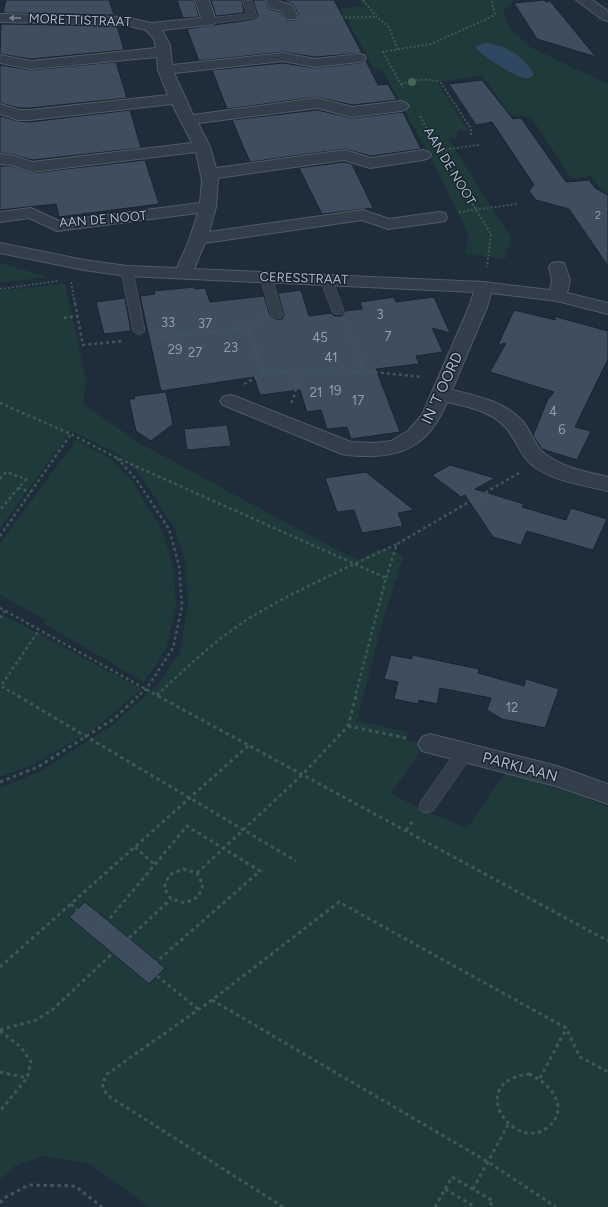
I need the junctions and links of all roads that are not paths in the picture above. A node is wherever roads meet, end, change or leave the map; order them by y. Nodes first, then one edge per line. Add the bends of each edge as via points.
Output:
1 (202, 0) edge
2 (272, 0) edge
3 (583, 0) edge
4 (247, 1) dead end
5 (291, 16) road end
6 (608, 17) edge
7 (0, 18) edge
8 (210, 21) junction
9 (151, 27) junction
10 (165, 52) junction
11 (359, 58) dead end
12 (0, 59) edge
13 (165, 70) junction
14 (176, 99) junction
15 (401, 106) dead end
16 (0, 109) edge
17 (187, 120) junction
18 (202, 147) junction
19 (423, 155) dead end
20 (0, 159) edge
21 (210, 174) junction
22 (208, 207) junction
23 (447, 215) road end
24 (0, 217) edge
25 (199, 239) junction
26 (0, 248) edge
27 (558, 267) dead end
28 (127, 271) junction
29 (183, 274) junction
30 (266, 277) junction
31 (326, 279) junction
32 (484, 287) junction
33 (558, 296) junction
34 (608, 309) edge
35 (338, 311) road end
36 (276, 315) dead end
37 (139, 331) dead end
38 (443, 388) junction
39 (230, 401) dead end
40 (608, 484) edge
41 (430, 744) road end
42 (465, 752) junction
43 (608, 794) edge
44 (427, 806) dead end

1 - 8 street
2 - 5 street via 275,5 287,8
3 - 6 street
4 - 8 lane via 252,16
9 -> 7 street, MORETTISTRAAT via 125,20
8 - 9 street, MORETTISTRAAT
9 - 10 street via 159,34
10 - 12 street via 31,65
10 - 13 street
11 - 13 street via 315,63 283,57
13 - 14 street
14 - 16 street via 30,115 18,115
14 - 17 street
15 - 17 street via 352,112 317,104
17 - 18 street
18 - 20 street via 31,167
18 - 21 street
19 - 21 street, AAN DE NOOT via 370,163 345,155
21 - 22 street
22 - 24 street, AAN DE NOOT via 57,226 31,213
22 - 25 street
23 - 25 street via 388,224 363,216
25 - 29 street
26 - 28 street, CERESSTRAAT
27 - 33 street via 561,280
28 - 29 street, CERESSTRAAT
28 - 37 lane
29 - 30 street, CERESSTRAAT
30 - 31 street, CERESSTRAAT
30 - 36 lane
31 - 32 street, CERESSTRAAT
31 - 35 lane
32 - 33 street, CERESSTRAAT
32 - 38 street, IN 'T OORD
33 - 34 street, CERESSTRAAT
38 - 39 street, IN 'T OORD via 422,430 407,443 368,450 349,449
38 - 40 street via 498,411 510,419 532,454 540,461 566,472
41 - 42 street, PARKLAAN
42 - 43 street, PARKLAAN via 557,776
42 - 44 lane

